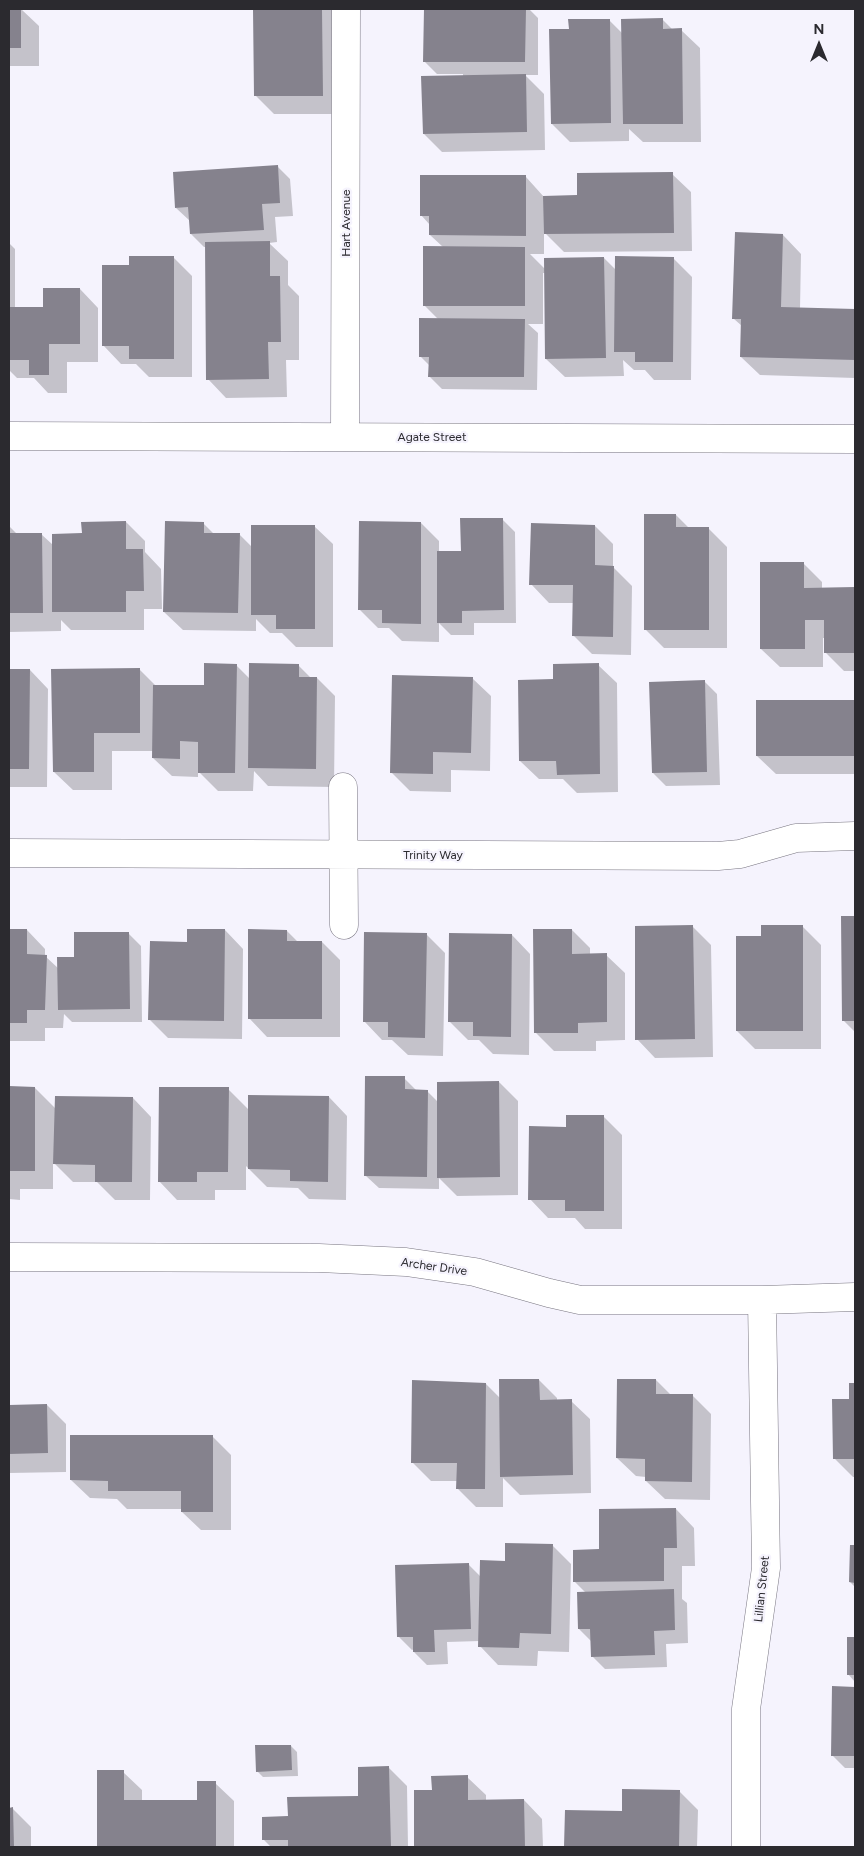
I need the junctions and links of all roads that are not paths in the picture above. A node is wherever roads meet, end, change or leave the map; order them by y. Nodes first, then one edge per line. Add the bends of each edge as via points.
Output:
1 (346, 9) edge
2 (9, 436) edge
3 (345, 437) junction
4 (855, 439) edge
5 (343, 787) dead end
6 (855, 836) edge
7 (9, 853) edge
8 (343, 855) junction
9 (344, 926) dead end
10 (9, 1257) edge
11 (855, 1297) edge
12 (762, 1300) junction
13 (746, 1847) edge

1 - 3 street, Hart Avenue
2 - 3 street, Agate Street
3 - 4 street, Agate Street
5 - 8 street
6 - 8 street, Trinity Way via 796,838 740,854 718,856
7 - 8 street, Trinity Way
8 - 9 street
10 - 12 street, Archer Drive via 319,1258 406,1262 475,1272 580,1300
11 - 12 street, Archer Drive
12 - 13 street, Lillian Street via 766,1568 746,1709

